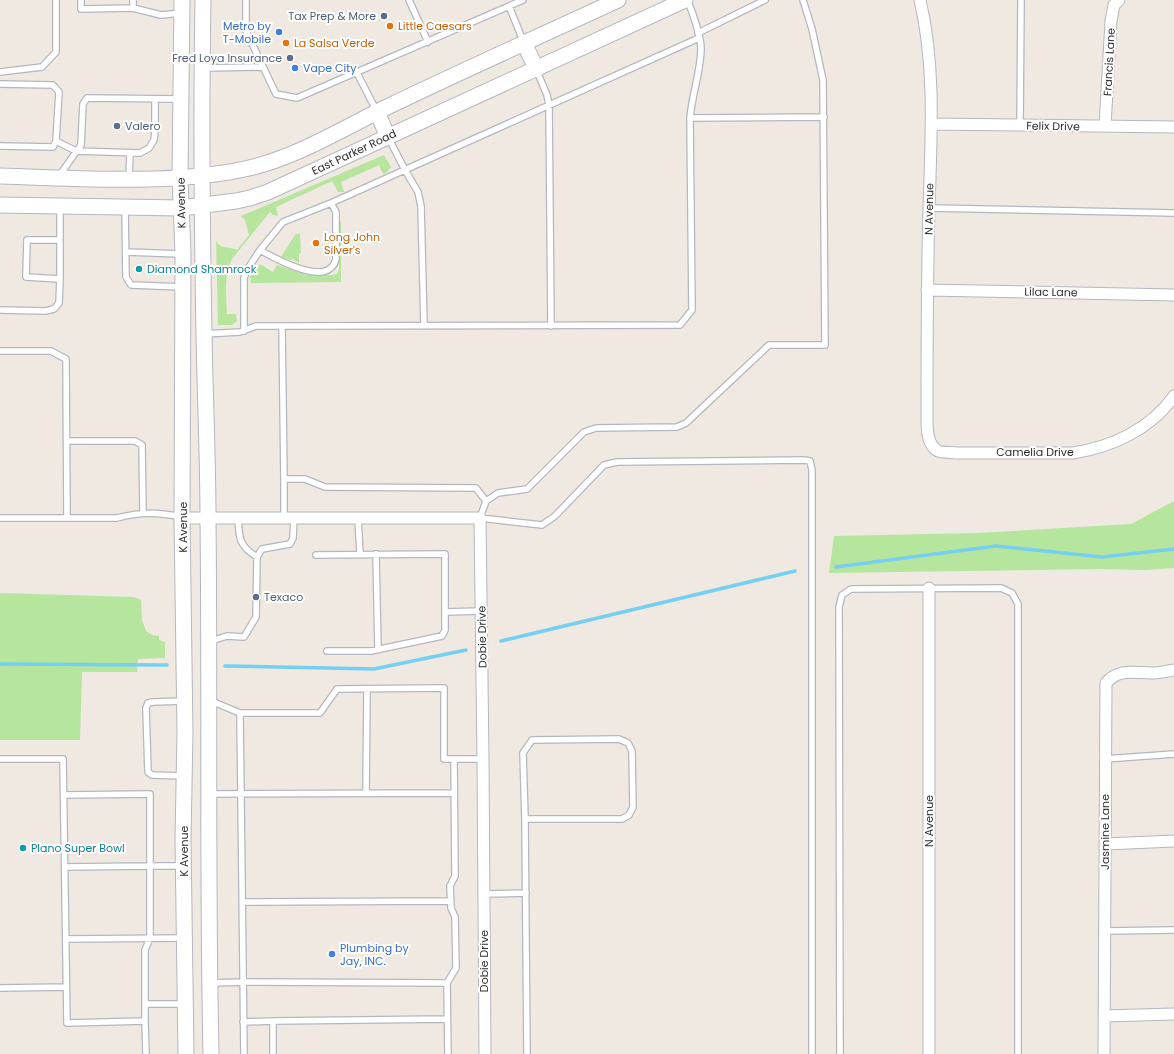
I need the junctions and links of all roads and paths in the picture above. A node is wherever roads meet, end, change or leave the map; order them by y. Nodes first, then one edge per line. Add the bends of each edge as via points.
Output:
1 (56, 0) edge
2 (81, 0) edge
3 (133, 0) edge
4 (203, 0) edge
5 (246, 0) edge
6 (409, 0) edge
7 (523, 0) edge
8 (618, 0) edge
9 (686, 0) edge
10 (765, 0) edge
11 (803, 0) edge
12 (920, 0) edge
13 (1021, 0) edge
14 (1119, 0) edge
15 (509, 6) junction
16 (182, 7) edge
17 (133, 8) junction
18 (698, 35) junction
19 (428, 42) junction
20 (524, 43) junction
21 (263, 67) junction
22 (202, 68) junction
23 (536, 68) junction
24 (0, 72) edge
25 (358, 73) junction
26 (0, 84) edge
27 (155, 99) junction
28 (182, 100) junction
29 (549, 105) junction
30 (377, 112) junction
31 (824, 117) junction
32 (690, 118) junction
33 (931, 124) junction
34 (1020, 125) junction
35 (1105, 126) junction
36 (1174, 127) edge
37 (388, 137) junction
38 (56, 141) junction
39 (0, 146) edge
40 (76, 151) junction
41 (130, 153) junction
42 (404, 170) junction
43 (203, 175) junction
44 (0, 176) edge
45 (180, 177) junction
46 (58, 178) junction
47 (129, 179) junction
48 (331, 203) junction
49 (0, 205) edge
50 (202, 205) junction
51 (60, 206) junction
52 (125, 207) junction
53 (181, 208) junction
54 (929, 208) junction
55 (1174, 213) edge
56 (60, 240) junction
57 (260, 250) junction
58 (126, 252) junction
59 (183, 254) junction
60 (60, 279) junction
61 (183, 287) junction
62 (927, 290) junction
63 (1174, 295) edge
64 (0, 310) edge
65 (282, 326) junction
66 (424, 326) junction
67 (551, 326) junction
68 (244, 331) junction
69 (204, 334) junction
70 (0, 351) edge
71 (1174, 396) edge
72 (927, 419) joint
73 (67, 441) junction
74 (284, 479) junction
75 (486, 501) junction
76 (143, 513) junction
77 (289, 517) junction
78 (0, 518) edge
79 (67, 518) junction
80 (182, 518) junction
81 (208, 518) junction
82 (238, 518) junction
83 (358, 518) junction
84 (480, 518) junction
85 (316, 554) dead end
86 (360, 554) junction
87 (376, 554) junction
88 (257, 557) junction
89 (929, 588) junction
90 (446, 612) junction
91 (481, 612) junction
92 (208, 642) junction
93 (378, 649) junction
94 (327, 651) dead end
95 (1174, 670) edge
96 (366, 689) junction
97 (209, 700) junction
98 (185, 701) junction
99 (240, 713) junction
100 (1174, 754) edge
101 (0, 759) edge
102 (454, 759) junction
103 (483, 759) junction
104 (1105, 759) junction
105 (184, 776) junction
106 (366, 793) junction
107 (454, 793) junction
108 (209, 794) junction
109 (241, 794) junction
110 (64, 795) junction
111 (525, 819) junction
112 (1174, 841) edge
113 (1105, 844) junction
114 (150, 866) junction
115 (184, 866) junction
116 (209, 866) junction
117 (65, 867) junction
118 (484, 894) junction
119 (526, 894) junction
120 (451, 901) junction
121 (242, 902) junction
122 (1174, 930) edge
123 (1105, 931) junction
124 (150, 938) junction
125 (185, 938) junction
126 (66, 939) junction
127 (243, 982) junction
128 (209, 983) junction
129 (447, 983) junction
130 (66, 987) junction
131 (0, 988) edge
132 (146, 1004) junction
133 (185, 1004) junction
134 (1174, 1014) edge
135 (1104, 1016) junction
136 (447, 1019) junction
137 (145, 1020) junction
138 (273, 1021) junction
139 (243, 1022) junction
140 (146, 1054) edge
141 (186, 1054) edge
142 (211, 1054) edge
143 (244, 1054) edge
144 (273, 1054) edge
145 (448, 1054) edge
146 (485, 1054) edge
147 (527, 1054) edge
148 (812, 1054) edge
149 (840, 1054) edge
150 (929, 1054) edge
151 (1018, 1054) edge
152 (1104, 1054) edge

1 - 24 lane via 56,52 42,67
2 - 17 lane via 81,9
3 - 17 lane
4 - 22 main road, K Avenue
5 - 21 lane via 246,30
6 - 19 lane
7 - 15 lane
8 - 20 main road
9 - 18 lane via 692,11
9 - 23 main road, East Parker Road
10 - 18 lane
11 - 31 lane via 823,80
12 - 33 street, N Avenue via 926,25 930,65
13 - 34 lane
14 - 35 street, Francis Lane via 1114,5 1111,21
15 - 19 lane
15 - 20 lane
16 - 17 lane via 161,15
16 - 28 main road, K Avenue
18 - 29 lane
18 - 32 lane via 701,46
19 - 25 lane
20 - 23 main road
20 - 30 main road
21 - 22 lane
21 - 25 lane via 276,94 297,98
22 - 43 main road, K Avenue
23 - 29 lane
23 - 37 main road, East Parker Road
25 - 30 lane
26 - 38 lane via 53,85 59,92
27 - 28 lane
27 - 40 lane via 87,98 83,104 81,145
27 - 41 lane via 154,140 149,148 140,153
28 - 45 main road, K Avenue
29 - 42 lane
29 - 67 lane
30 - 37 main road
30 - 43 main road via 275,160 240,170
31 - 32 lane
31 - 75 lane via 825,345 769,345 686,423 677,427 596,428 584,432 527,489 498,493
32 - 67 lane via 692,310 680,325
33 - 34 street, Felix Drive
33 - 54 street, N Avenue
34 - 35 street, Felix Drive
35 - 36 street, Felix Drive
37 - 42 lane
37 - 50 main road, East Parker Road via 268,192 250,198
38 - 39 lane via 53,147
38 - 40 lane
40 - 41 lane
40 - 46 lane
41 - 47 lane
42 - 48 lane
42 - 66 lane via 418,192 421,206
43 - 45 main road
43 - 50 main road, K Avenue
44 - 46 main road
45 - 47 main road
45 - 53 main road, K Avenue
46 - 47 main road
48 - 57 lane via 283,222
48 - 57 lane via 336,212 336,259 330,270 324,272 298,268
49 - 51 main road, East Parker Road
50 - 53 main road, East Parker Road
50 - 69 main road, K Avenue
51 - 52 main road, East Parker Road
51 - 56 lane
52 - 53 main road, East Parker Road
52 - 58 lane
53 - 59 main road, K Avenue
54 - 55 lane
54 - 62 street, N Avenue
56 - 60 lane
56 - 60 lane via 27,240 26,277
57 - 68 lane via 244,278
58 - 59 lane
58 - 61 lane via 126,277 131,285
59 - 61 main road, K Avenue
60 - 64 lane via 59,303 54,309
61 - 80 main road, K Avenue
62 - 63 street, Lilac Lane
62 - 72 street, N Avenue
65 - 66 lane
65 - 68 lane via 256,326
65 - 74 lane
66 - 67 lane
68 - 69 lane
69 - 81 main road, K Avenue
70 - 73 lane via 52,351 66,359
71 - 72 street, Camelia Drive via 1151,421 1128,436 1089,451 1073,453 939,451 929,440
73 - 76 lane via 135,441 142,445
73 - 79 lane
74 - 75 lane via 305,479 325,487 476,488
74 - 77 lane
75 - 84 lane
76 - 79 lane via 117,518
76 - 80 lane
77 - 82 street
77 - 83 street
77 - 88 lane via 293,538 290,544 262,549
78 - 79 lane
80 - 81 street
80 - 98 main road, K Avenue
81 - 82 street
81 - 92 main road, K Avenue
82 - 88 lane via 240,540 247,551
83 - 84 street
83 - 86 lane
84 - 91 street, Dobie Drive
84 - 148 lane via 542,525 555,516 604,465 617,462 810,461
85 - 86 lane
86 - 87 lane
87 - 90 lane via 445,554
87 - 93 lane
88 - 92 lane via 256,617 244,637 227,636
89 - 149 lane via 852,589 842,595 839,608
89 - 150 street, N Avenue
89 - 151 lane via 1001,588 1012,593 1018,604
90 - 91 lane
90 - 93 lane via 442,636
91 - 103 street, Dobie Drive
92 - 97 main road, K Avenue
93 - 94 lane
95 - 104 street, Jasmine Lane via 1120,673 1111,676 1106,683
96 - 99 lane via 337,689 320,713
96 - 102 lane via 444,688 444,759
96 - 106 lane
97 - 98 main road
97 - 99 lane
97 - 108 main road, K Avenue
98 - 105 main road, K Avenue
98 - 105 lane via 153,702 148,703 146,708 148,772 152,776
99 - 109 lane
100 - 104 lane
101 - 110 lane via 63,759
102 - 103 lane
102 - 107 lane
103 - 118 street, Dobie Drive
104 - 113 street, Jasmine Lane
105 - 115 main road, K Avenue
106 - 107 lane
106 - 109 lane
107 - 120 lane via 455,876 450,886
108 - 109 lane
108 - 116 main road, K Avenue
109 - 121 lane
110 - 114 lane via 150,794
110 - 117 lane
111 - 111 lane via 523,752 532,740 619,739 628,743 632,752 632,807 629,815 622,819
111 - 119 lane
112 - 113 street
113 - 123 street, Jasmine Lane
114 - 115 lane
114 - 117 lane
114 - 124 lane
115 - 116 main road
115 - 125 main road, K Avenue
116 - 128 main road, K Avenue
117 - 126 lane
118 - 119 lane
118 - 146 street, Dobie Drive
119 - 147 lane
120 - 121 lane
120 - 129 lane via 451,908 456,917 456,968
121 - 127 lane
122 - 123 lane
123 - 135 street, Jasmine Lane
124 - 125 lane
124 - 126 lane
124 - 132 lane via 145,950
125 - 133 main road, K Avenue
126 - 130 lane
127 - 128 lane
127 - 129 lane
127 - 139 lane
128 - 142 main road, K Avenue
129 - 136 lane
130 - 131 lane
130 - 137 lane via 67,1023
132 - 133 lane
132 - 137 lane
133 - 141 main road, K Avenue
134 - 135 street
135 - 152 street, Jasmine Lane
136 - 138 lane
136 - 145 lane
137 - 140 lane
138 - 139 lane
138 - 144 lane
139 - 143 lane

